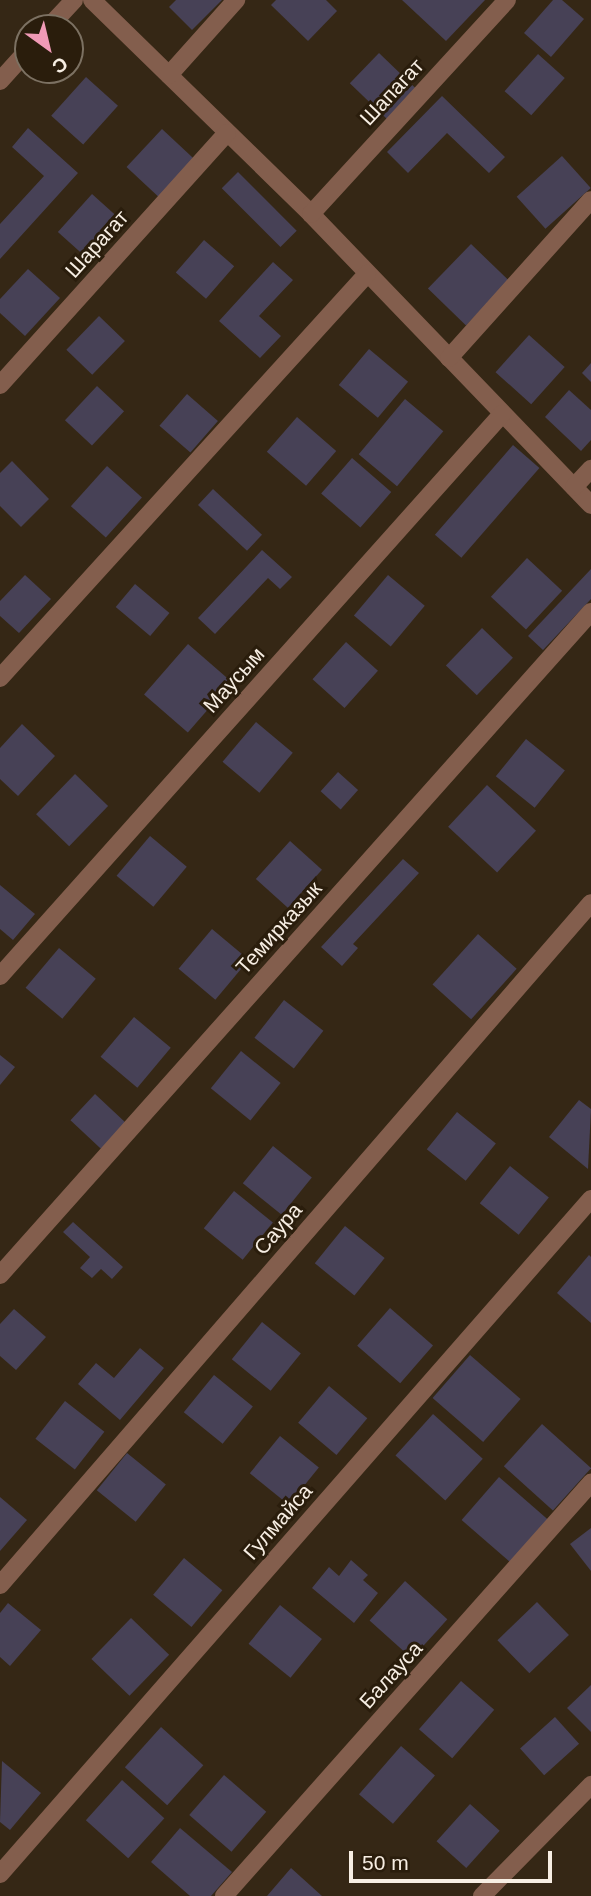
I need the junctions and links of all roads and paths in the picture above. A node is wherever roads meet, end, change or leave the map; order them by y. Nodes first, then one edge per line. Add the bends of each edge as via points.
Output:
1 (74, 0) edge
2 (92, 0) edge
3 (236, 0) edge
4 (507, 0) edge
5 (61, 14) edge
6 (14, 66) edge
7 (169, 75) junction
8 (0, 81) edge
9 (227, 133) junction
10 (591, 200) edge
11 (311, 214) junction
12 (367, 274) junction
13 (449, 358) junction
14 (0, 385) edge
15 (502, 414) junction
16 (591, 469) edge
17 (574, 487) junction
18 (591, 505) edge
19 (591, 612) edge
20 (0, 678) edge
21 (591, 903) edge
22 (0, 976) edge
23 (591, 1199) edge
24 (0, 1275) edge
25 (591, 1483) edge
26 (0, 1585) edge
27 (591, 1785) edge
28 (0, 1874) edge
29 (224, 1896) edge
30 (482, 1896) edge

1 - 5 street
2 - 7 street
3 - 7 street
4 - 11 street, Шапагат
6 - 8 street
7 - 9 street
9 - 11 street
9 - 14 street, Шарагат
10 - 13 street
11 - 12 street
12 - 13 street
12 - 20 street
13 - 15 street
15 - 17 street
15 - 22 street, Маусым
16 - 17 street
17 - 18 street
19 - 24 street, Темирказык
21 - 26 street, Саура
23 - 28 street, Гулмайса
25 - 29 street, Балауса
27 - 30 street

